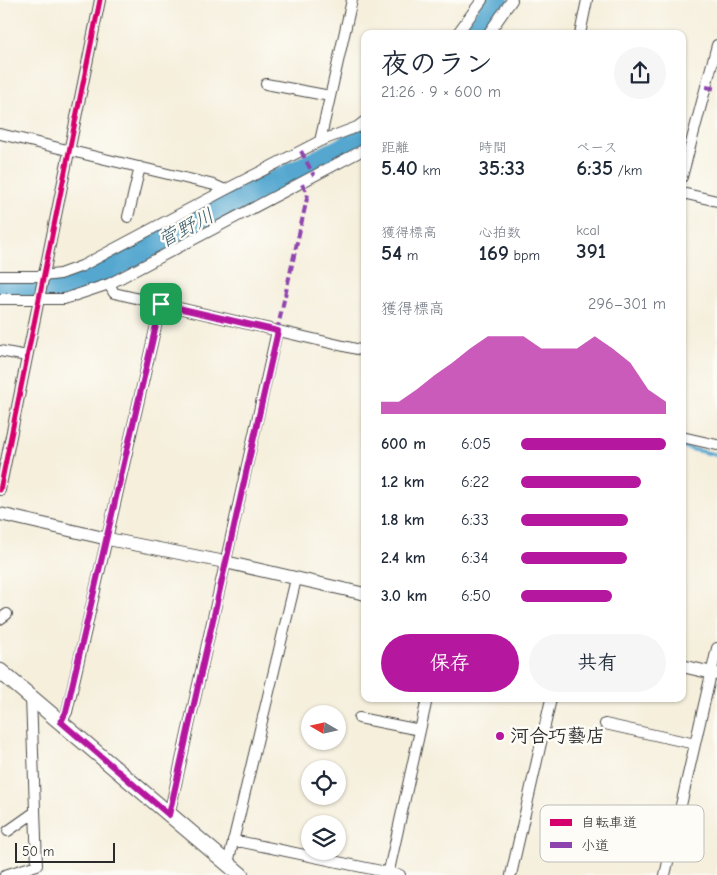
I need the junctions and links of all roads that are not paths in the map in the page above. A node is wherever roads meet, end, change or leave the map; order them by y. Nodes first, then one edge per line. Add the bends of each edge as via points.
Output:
1 (100, 0) edge
2 (352, 0) edge
3 (482, 0) edge
4 (512, 0) edge
5 (587, 0) edge
6 (460, 30) edge
7 (491, 30) edge
8 (581, 30) edge
9 (717, 45) edge
10 (266, 84) dead end
11 (330, 96) junction
12 (361, 124) edge
13 (0, 134) edge
14 (320, 141) junction
15 (68, 149) junction
16 (361, 151) edge
17 (686, 162) edge
18 (140, 167) junction
19 (225, 190) junction
20 (686, 195) edge
21 (717, 202) edge
22 (128, 217) dead end
23 (0, 276) edge
24 (43, 276) junction
25 (109, 284) junction
26 (0, 300) edge
27 (38, 300) junction
28 (161, 304) junction
29 (278, 331) junction
30 (361, 350) edge
31 (0, 351) edge
32 (27, 356) junction
33 (686, 438) edge
34 (717, 445) edge
35 (0, 490) edge
36 (0, 514) edge
37 (108, 539) junction
38 (225, 562) junction
39 (296, 579) junction
40 (361, 593) edge
41 (717, 648) edge
42 (686, 667) edge
43 (0, 671) edge
44 (714, 673) edge
45 (31, 697) junction
46 (426, 702) edge
47 (550, 702) edge
48 (359, 718) dead end
49 (61, 722) junction
50 (605, 724) dead end
51 (420, 730) junction
52 (695, 744) junction
53 (681, 805) edge
54 (35, 812) junction
55 (169, 815) junction
56 (8, 831) dead end
57 (234, 840) junction
58 (668, 862) edge
59 (228, 863) junction
60 (37, 870) edge
61 (388, 874) edge
62 (5, 875) edge
63 (242, 875) edge
64 (400, 875) edge
65 (511, 875) edge
66 (665, 875) edge

1 - 15 street
2 - 11 street
3 - 6 street
4 - 7 street
5 - 8 street
9 - 17 street
10 - 11 street
11 - 14 street
12 - 14 street
13 - 15 street
14 - 19 street
15 - 18 street
15 - 24 street
16 - 25 street
18 - 19 street
18 - 22 street
19 - 24 street via 82,266
20 - 21 street
23 - 24 street
24 - 27 street
25 - 27 street via 64,299
25 - 28 street via 114,293
26 - 27 street
27 - 32 street
28 - 29 street
28 - 37 street
29 - 30 street
29 - 38 street
31 - 32 street
32 - 35 street
33 - 34 street
36 - 37 street
37 - 38 street
37 - 49 street
38 - 39 street
38 - 55 street
39 - 40 street
39 - 57 street
41 - 44 street
42 - 44 street
43 - 45 main road
44 - 52 street
45 - 49 main road
45 - 54 street
46 - 51 street
47 - 65 street
48 - 51 street
49 - 55 main road
50 - 52 street
51 - 61 street
52 - 53 street
54 - 56 street
54 - 60 street
55 - 59 main road
57 - 59 street
57 - 61 street
58 - 66 street
59 - 63 main road
60 - 62 street
61 - 64 street

